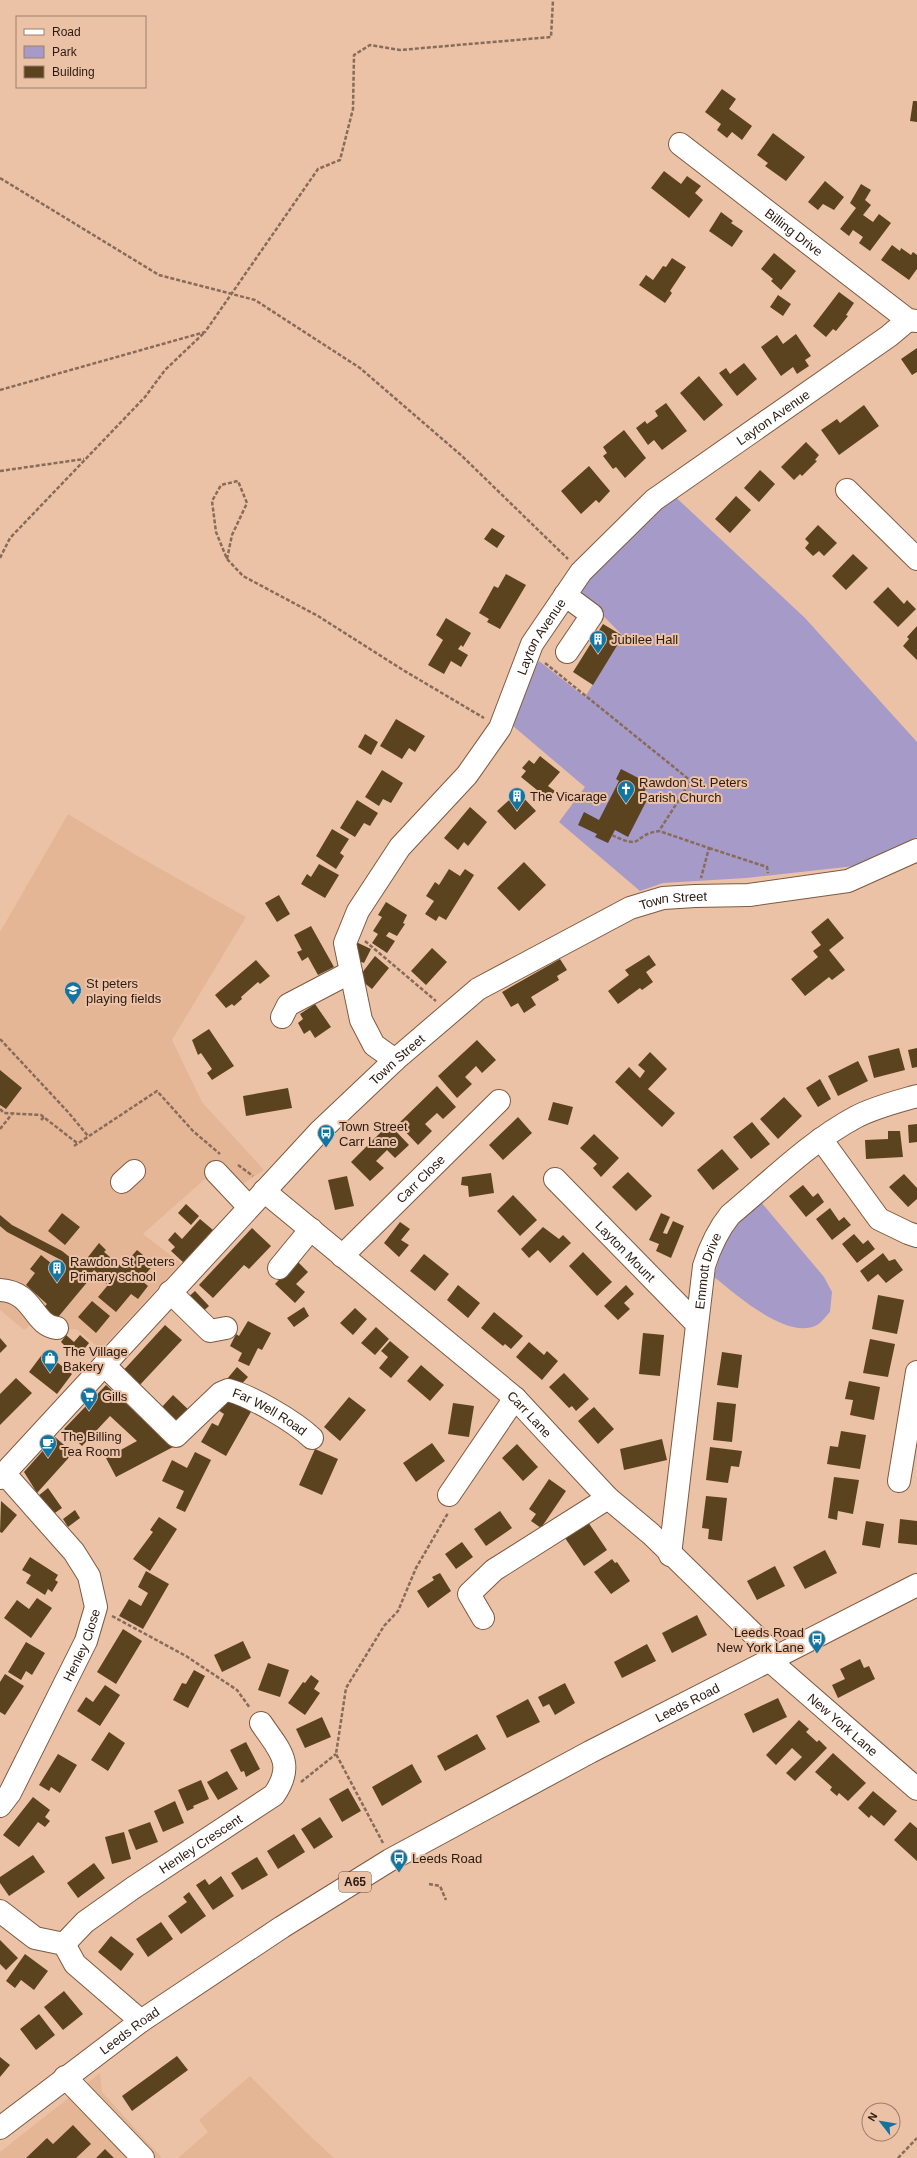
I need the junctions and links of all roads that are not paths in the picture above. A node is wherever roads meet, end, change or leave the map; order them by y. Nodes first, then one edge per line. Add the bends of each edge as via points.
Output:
1 (680, 144) dead end
2 (912, 320) edge
3 (846, 490) dead end
4 (917, 558) edge
5 (565, 595) junction
6 (567, 652) dead end
7 (917, 850) edge
8 (351, 972) junction
9 (282, 1017) dead end
10 (395, 1060) junction
11 (917, 1096) edge
12 (499, 1101) dead end
13 (821, 1139) junction
14 (220, 1164) road end
15 (555, 1179) dead end
16 (267, 1188) junction
17 (249, 1207) junction
18 (311, 1229) junction
19 (917, 1236) edge
20 (342, 1256) junction
21 (280, 1268) dead end
22 (0, 1290) edge
23 (170, 1292) junction
24 (696, 1323) junction
25 (57, 1328) dead end
26 (226, 1328) dead end
27 (104, 1365) junction
28 (917, 1372) edge
29 (515, 1398) junction
30 (312, 1438) dead end
31 (2, 1476) edge
32 (899, 1481) dead end
33 (608, 1498) junction
34 (451, 1502) road end
35 (670, 1554) junction
36 (917, 1585) edge
37 (483, 1618) dead end
38 (772, 1658) junction
39 (261, 1723) road end
40 (917, 1788) edge
41 (0, 1806) edge
42 (0, 1911) edge
43 (64, 1944) junction
44 (141, 2021) junction
45 (65, 2077) junction
46 (0, 2126) edge
47 (143, 2158) edge

1 - 2 street, Billing Drive
2 - 5 street, Layton Avenue via 654,500 582,572
3 - 4 street
5 - 6 street via 592,615
5 - 8 street, Layton Avenue via 529,651 500,728 467,775 400,847 358,911 345,943
7 - 10 street, Town Street via 848,881 749,895 663,898 630,908 478,989
8 - 9 street via 288,1004
8 - 10 street, Layton Avenue via 361,1020 374,1045
10 - 16 street, Town Street via 320,1131
11 - 13 street, Emmott Drive via 857,1117
12 - 20 street, Carr Close
13 - 19 street via 879,1219
13 - 24 street, Emmott Drive via 730,1215 720,1228 704,1266
14 - 17 street
15 - 24 street, Layton Mount
16 - 17 street, Town Street
16 - 18 street, Carr Lane
17 - 23 street, Town Street
18 - 20 street, Carr Lane
18 - 21 street
20 - 29 street, Carr Lane
22 - 25 street via 21,1296 28,1301 38,1317
23 - 26 street via 210,1331
23 - 27 street, Town Street
24 - 35 street, Emmott Drive
27 - 30 street, Far Well Road via 176,1436 221,1393 228,1390 247,1397 302,1429
27 - 31 street, Town Street
28 - 32 street
29 - 33 street, Carr Lane
29 - 34 street
31 - 41 street, Henley Close via 74,1552 89,1576 96,1607 86,1642 10,1792
33 - 35 street, Carr Lane via 651,1534
33 - 37 street via 494,1570 469,1594
35 - 38 street, Carr Lane
36 - 38 street, Leeds Road / A65
38 - 40 street, New York Lane
38 - 44 street, Leeds Road / A65 via 390,1860 282,1927
39 - 43 street, Henley Crescent via 284,1757 284,1776 274,1794 85,1922
42 - 43 street via 35,1938
43 - 44 street via 75,1964
44 - 45 street, Leeds Road / A65
45 - 46 street, Leeds Road / A65
45 - 47 street

